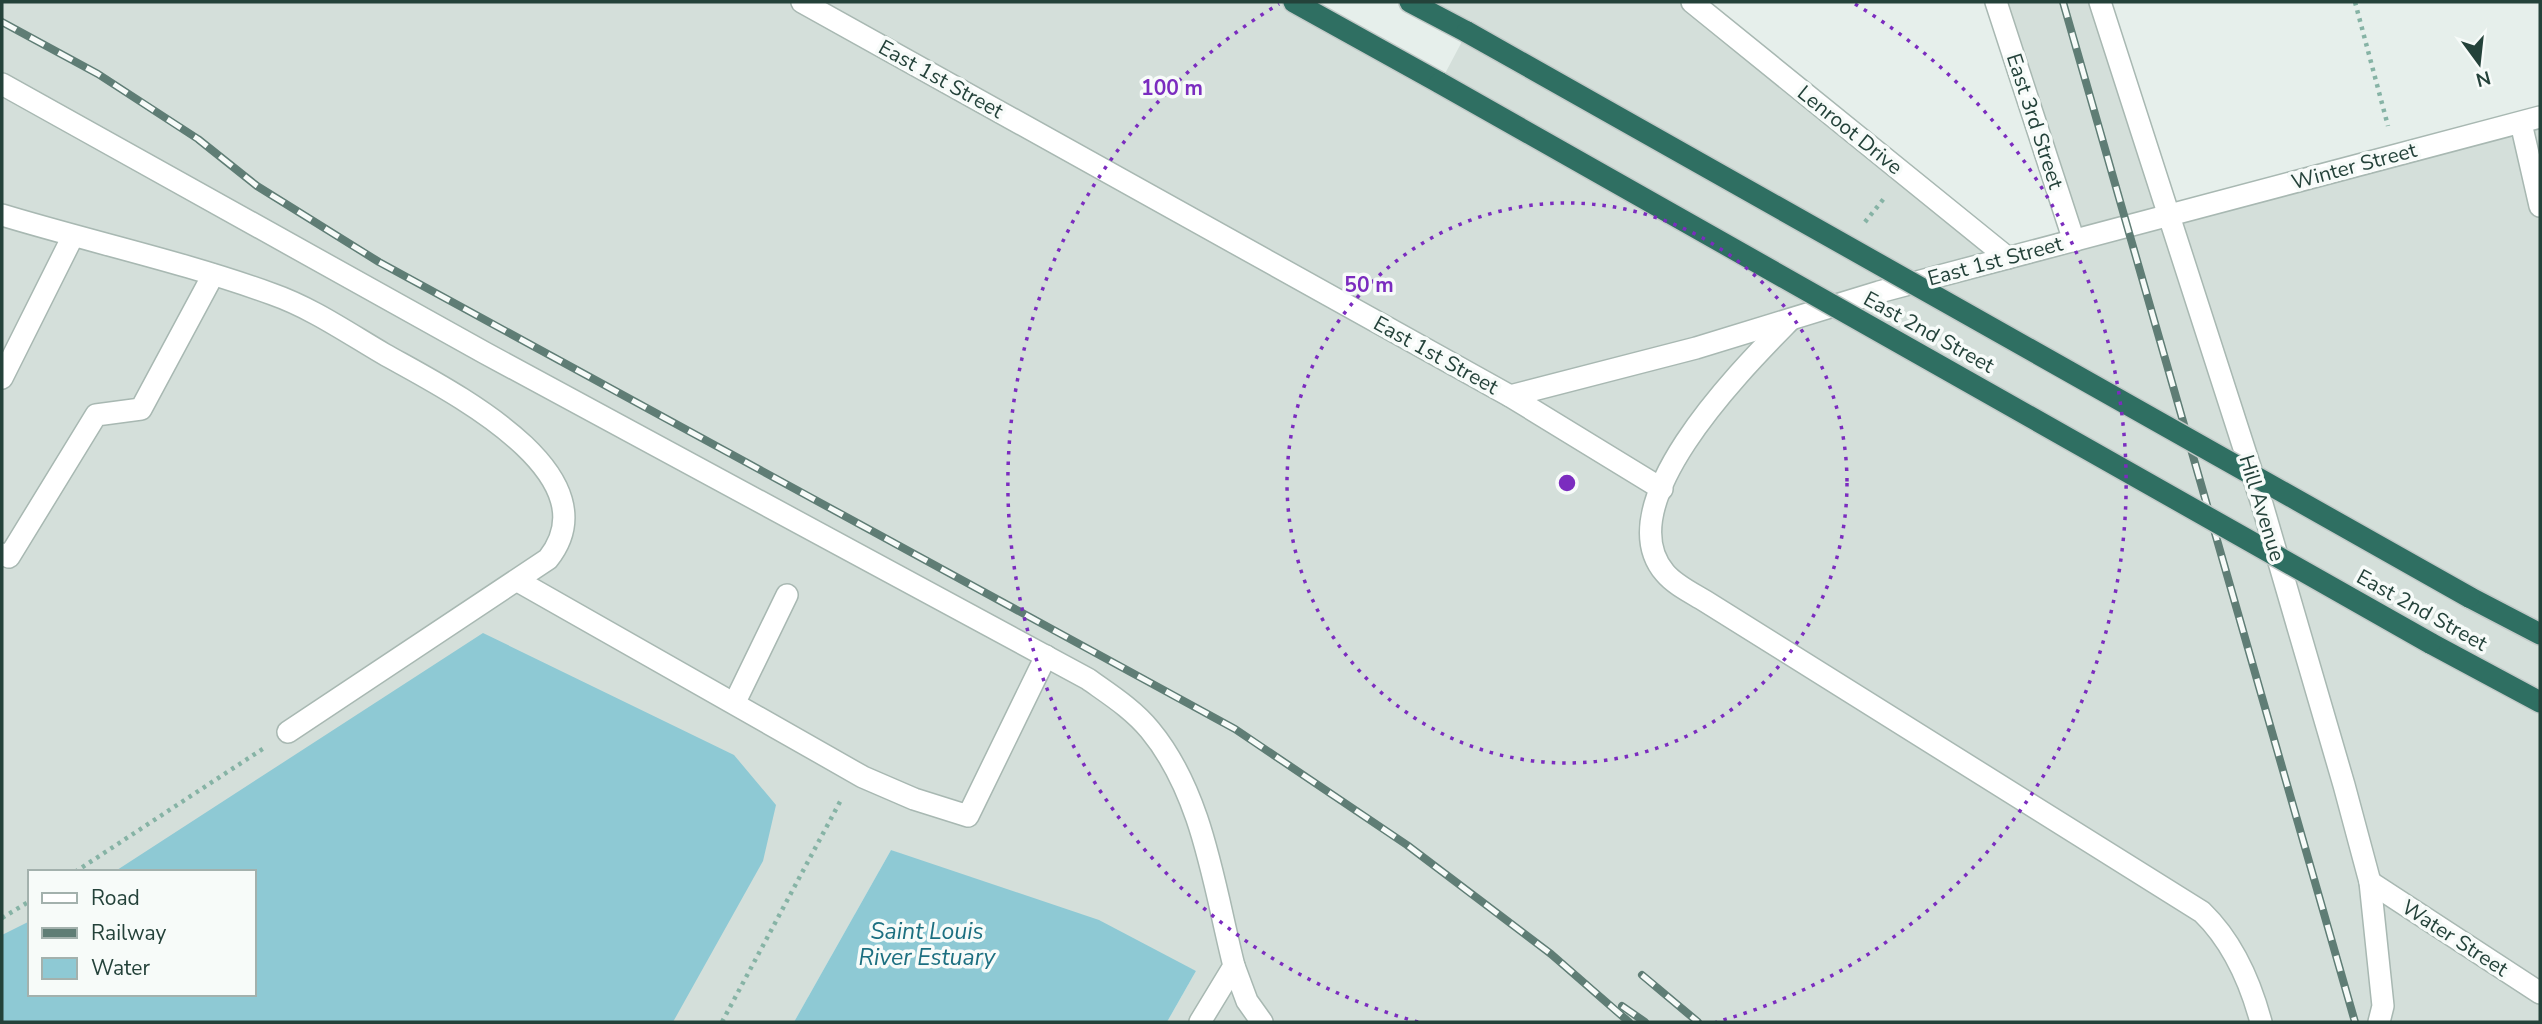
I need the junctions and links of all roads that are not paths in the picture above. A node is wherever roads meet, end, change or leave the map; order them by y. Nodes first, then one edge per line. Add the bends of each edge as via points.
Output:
1 (802, 2) edge
2 (1294, 2) edge
3 (1410, 2) edge
4 (1692, 2) edge
5 (1996, 2) edge
6 (2100, 2) edge
7 (2, 83) edge
8 (2530, 120) edge
9 (2540, 206) edge
10 (2, 215) edge
11 (2168, 215) junction
12 (73, 236) junction
13 (2074, 241) junction
14 (2008, 258) junction
15 (213, 275) junction
16 (1791, 319) junction
17 (2, 378) edge
18 (1510, 396) junction
19 (1662, 489) junction
20 (2, 554) edge
21 (518, 582) junction
22 (787, 595) dead end
23 (2540, 634) edge
24 (1046, 656) junction
25 (735, 702) junction
26 (2540, 702) edge
27 (288, 732) road end
28 (2370, 882) junction
29 (1234, 966) junction
30 (2540, 993) edge
31 (1200, 1022) edge
32 (1262, 1022) edge
33 (2261, 1022) edge
34 (2379, 1022) edge

1 - 18 street, East 1st Street
2 - 26 highway, East 2nd Street, bridge
3 - 23 highway, East 2nd Street, bridge
4 - 14 street, Lenroot Drive
5 - 13 street, East 3rd Street
6 - 11 street, Hill Avenue
7 - 24 street via 497,359
8 - 9 street
8 - 11 street, Winter Street
10 - 12 street
11 - 13 street, East 1st Street
11 - 28 street, Hill Avenue via 2262,504
12 - 15 street
12 - 17 street
13 - 14 street, East 1st Street
14 - 16 street, East 1st Street
15 - 20 street via 141,409 96,415 9,558
15 - 21 street via 298,305 470,404 531,452 561,499 562,534 548,559
16 - 18 street, East 1st Street
16 - 19 street via 1703,415
18 - 19 street
19 - 33 street via 1652,536 1657,558 1672,579 2202,912 2233,950
21 - 25 street
21 - 27 street
22 - 25 street
24 - 25 street via 968,816 914,799 856,772
24 - 29 street via 1125,706 1162,746 1192,807
28 - 30 street, Water Street
28 - 34 street, Hill Avenue via 2383,1006
29 - 31 street
29 - 32 street via 1247,1001

